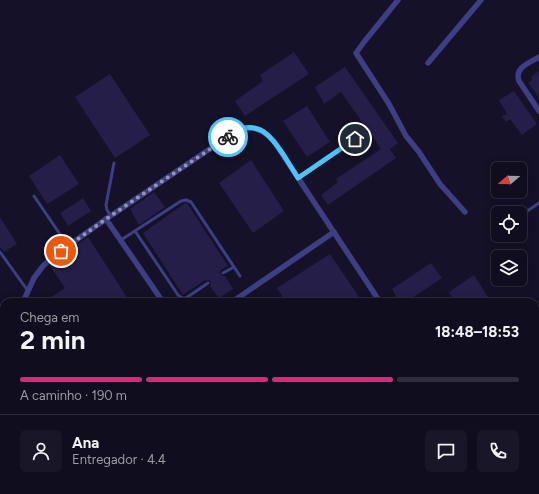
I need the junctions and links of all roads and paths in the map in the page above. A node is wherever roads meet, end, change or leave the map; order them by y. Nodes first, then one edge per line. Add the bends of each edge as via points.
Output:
1 (398, 0) edge
2 (481, 0) edge
3 (539, 57) edge
4 (428, 63) dead end
5 (539, 111) edge
6 (355, 139) dead end
7 (114, 163) dead end
8 (298, 178) junction
9 (34, 196) dead end
10 (539, 203) edge
11 (527, 211) edge
12 (465, 212) dead end
13 (108, 217) junction
14 (135, 230) junction
15 (334, 232) junction
16 (121, 240) junction
17 (68, 246) junction
18 (0, 252) edge
19 (234, 267) junction
20 (223, 273) dead end
21 (240, 276) dead end
22 (208, 283) dead end
23 (28, 291) junction
24 (25, 298) edge
25 (160, 298) edge
26 (238, 298) edge
27 (377, 298) edge

1 - 12 street via 356,52 406,136 440,184
2 - 4 street
3 - 5 street via 522,67 518,77
6 - 8 lane
7 - 13 lane via 106,205
8 - 13 street via 273,140 259,130 245,128 238,130
8 - 15 street
9 - 17 lane
10 - 11 lane
13 - 16 street
13 - 17 street
14 - 16 lane
14 - 19 lane via 186,200 191,202
14 - 22 lane via 182,298
15 - 26 street
15 - 27 street
16 - 25 street
17 - 23 street via 43,266
18 - 23 lane
19 - 20 lane
19 - 21 lane
23 - 24 street

